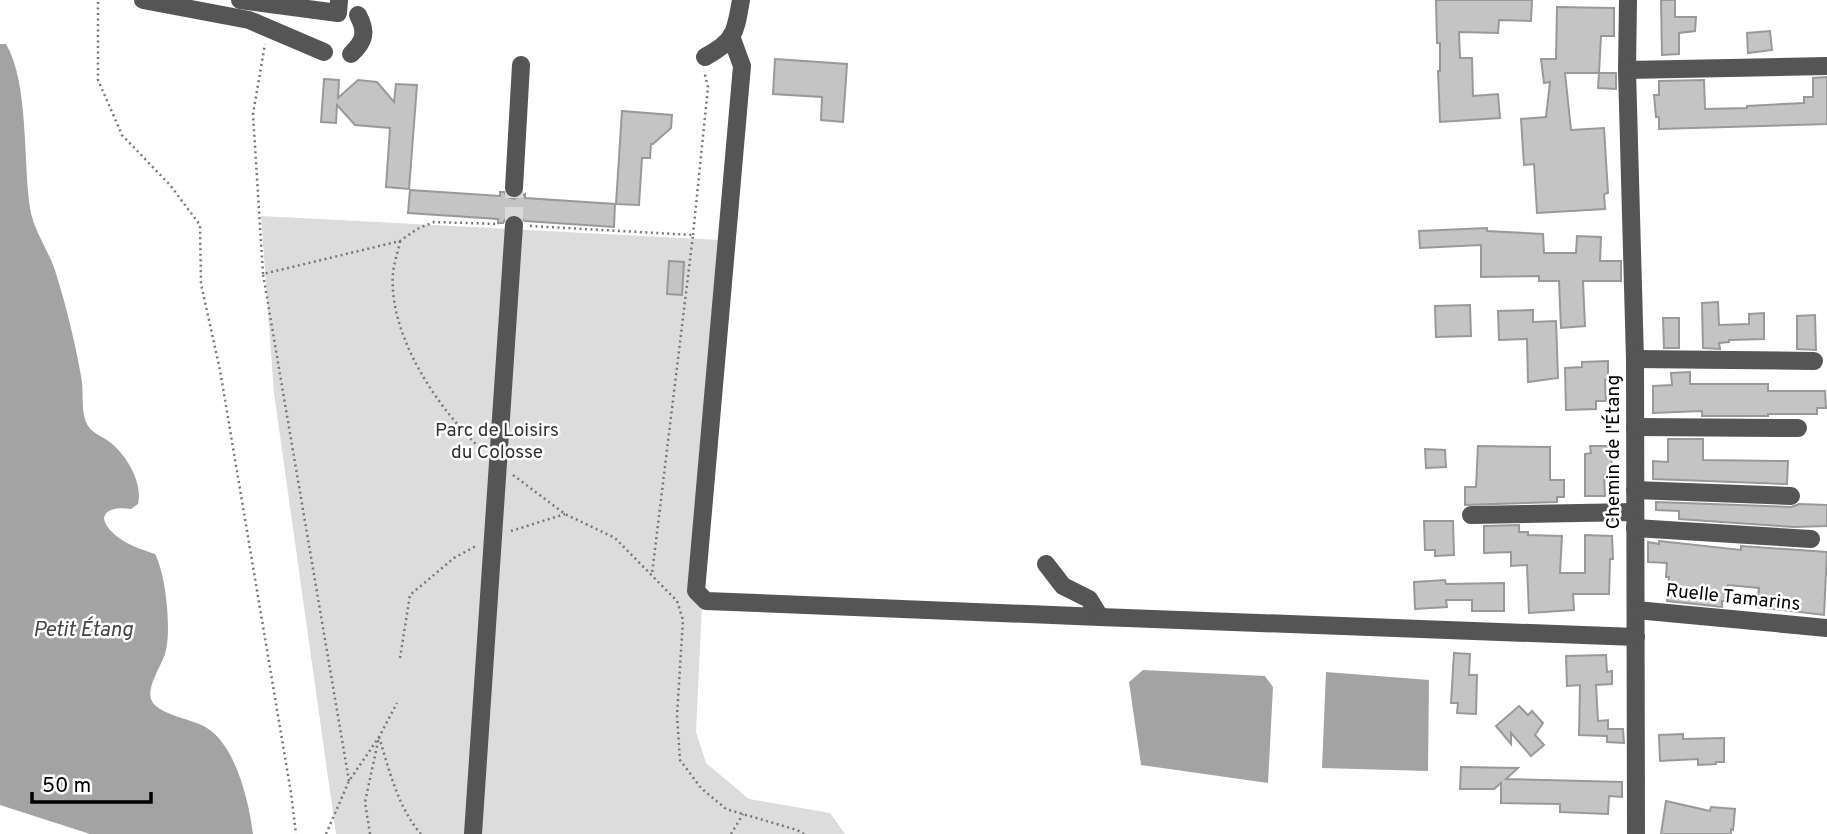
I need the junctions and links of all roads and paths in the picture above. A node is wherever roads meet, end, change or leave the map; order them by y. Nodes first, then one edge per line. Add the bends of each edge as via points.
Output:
1 (143, 0) edge
2 (240, 0) edge
3 (741, 0) edge
4 (1628, 0) edge
5 (98, 2) dead end
6 (338, 7) edge
7 (358, 15) dead end
8 (268, 26) junction
9 (731, 37) junction
10 (324, 52) dead end
11 (351, 54) dead end
12 (704, 63) joint
13 (521, 65) dead end
14 (1827, 66) edge
15 (1627, 70) junction
16 (514, 188) tunnel mouth
17 (513, 225) junction
18 (693, 235) junction
19 (400, 241) junction
20 (263, 274) junction
21 (1634, 359) junction
22 (1814, 361) dead end
23 (1635, 427) junction
24 (1798, 428) dead end
25 (497, 463) junction
26 (1635, 490) junction
27 (1791, 496) dead end
28 (565, 514) junction
29 (1471, 516) dead end
30 (1635, 520) junction
31 (492, 538) junction
32 (1811, 539) dead end
33 (1046, 564) dead end
34 (652, 574) junction
35 (1636, 610) junction
36 (1100, 617) junction
37 (1827, 628) edge
38 (1636, 637) junction
39 (400, 658) dead end
40 (397, 703) dead end
41 (380, 737) junction
42 (349, 781) junction
43 (743, 814) junction
44 (296, 834) edge
45 (326, 834) edge
46 (370, 834) edge
47 (421, 834) edge
48 (473, 834) edge
49 (731, 834) edge
50 (804, 834) edge
51 (1636, 834) edge

1 - 8 street
2 - 6 street
3 - 9 street
4 - 15 street, Chemin de l'Étang
5 - 44 path via 98,80 122,135 170,185 200,225 201,284 220,370
7 - 11 street via 364,35
8 - 10 street
8 - 20 path via 253,114
9 - 12 street
9 - 36 street via 742,66 696,591 706,601
12 - 18 path via 708,87
13 - 16 street
14 - 15 street
15 - 21 street, Chemin de l'Étang
17 - 18 path
17 - 19 path via 434,222
17 - 25 street
18 - 34 path
19 - 20 path
19 - 25 path via 393,274 397,313 416,367 468,437
20 - 42 path
21 - 22 street
21 - 23 street, Chemin de l'Étang
23 - 24 street
23 - 26 street, Chemin de l'Étang
25 - 28 path
25 - 31 street
26 - 27 street
26 - 30 street, Chemin de l'Étang
28 - 31 path
28 - 34 path via 615,538
29 - 30 street
30 - 32 street
30 - 35 street, Chemin de l'Étang
31 - 39 path via 454,558 410,595
31 - 48 street
33 - 36 street via 1063,586 1089,599
34 - 43 path via 677,601 683,620 677,715 680,760 701,789 726,809
35 - 37 street, Ruelle Tamarins
35 - 38 street, Chemin de l'Étang
36 - 38 street
38 - 51 street, Chemin de l'Étang
40 - 41 path
41 - 42 path
41 - 46 path via 365,802
41 - 47 path via 394,785
42 - 45 path
43 - 49 path
43 - 50 path

